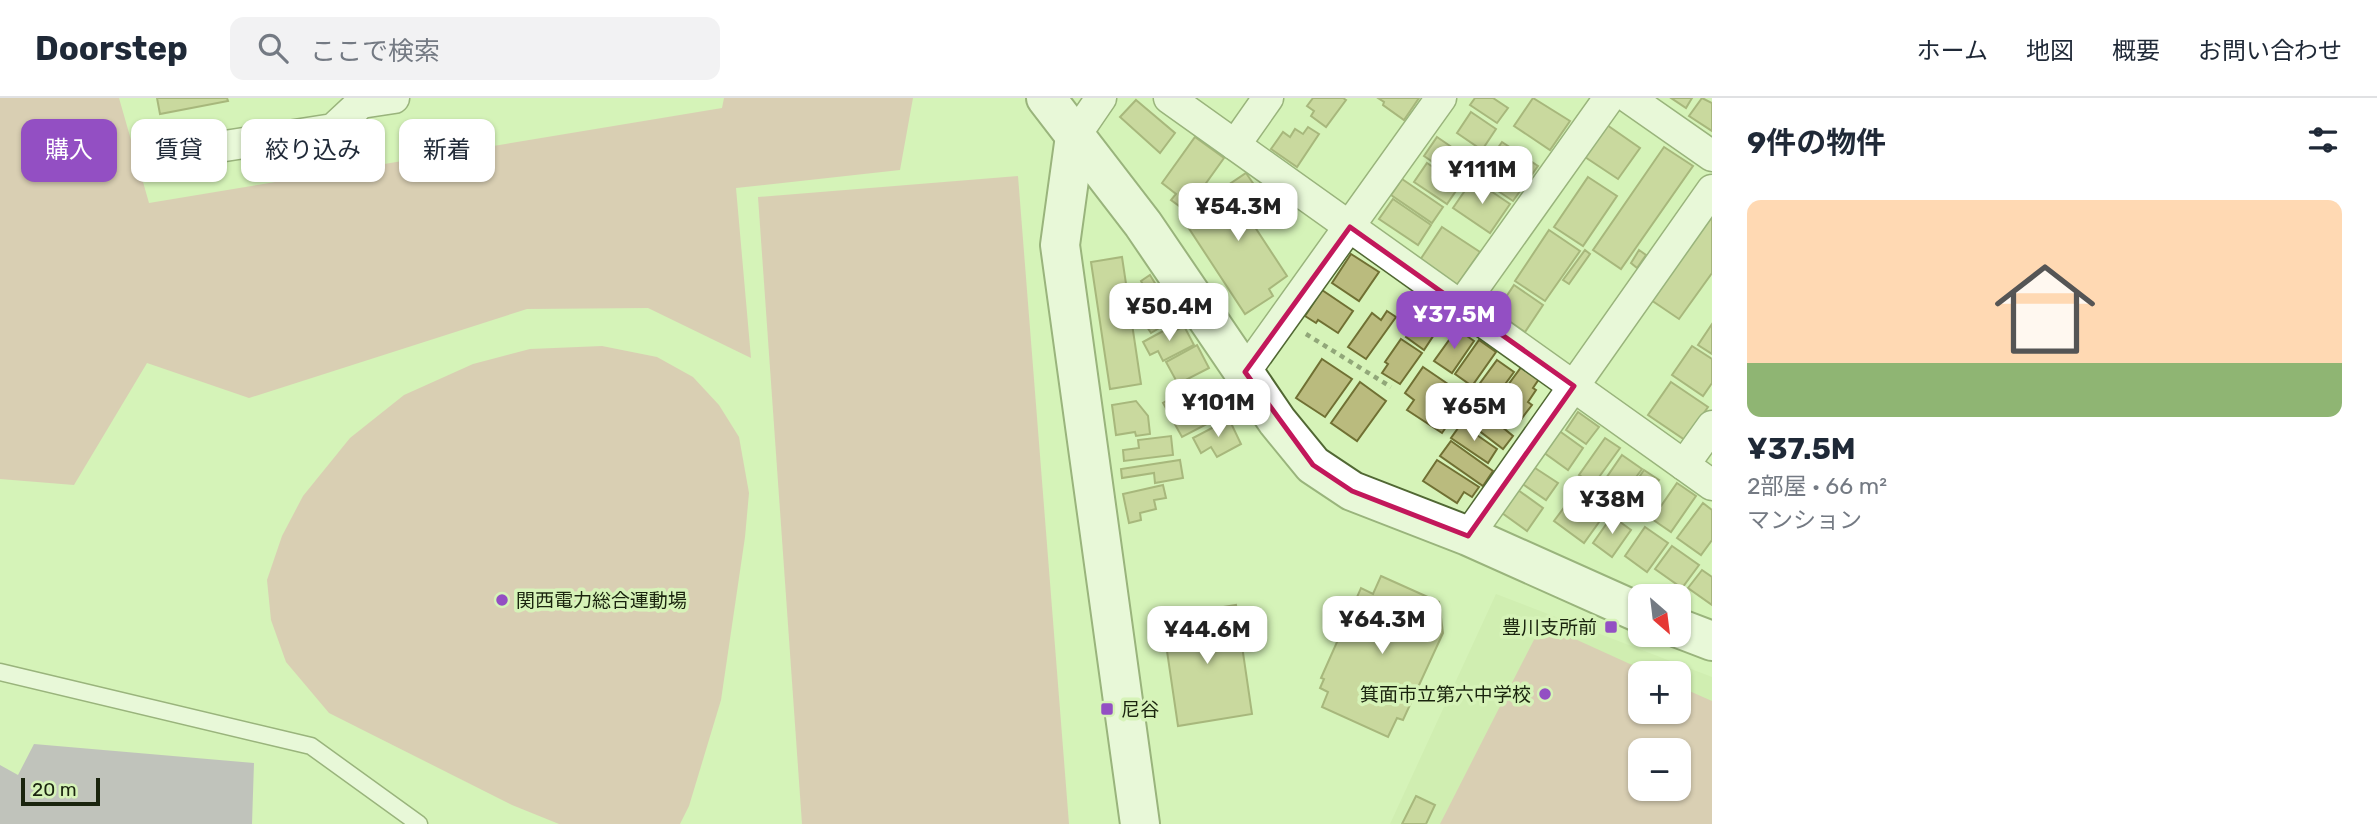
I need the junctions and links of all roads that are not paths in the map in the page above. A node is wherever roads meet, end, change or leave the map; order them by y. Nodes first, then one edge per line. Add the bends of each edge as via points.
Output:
1 (394, 98) edge
2 (1046, 98) edge
3 (1101, 98) edge
4 (1169, 98) edge
5 (1268, 98) edge
6 (1441, 98) edge
7 (1609, 98) edge
8 (1629, 98) edge
9 (1075, 136) junction
10 (1235, 145) junction
11 (227, 146) edge
12 (1712, 156) edge
13 (1712, 190) edge
14 (1350, 227) junction
15 (1461, 306) junction
16 (1245, 372) junction
17 (1574, 386) junction
18 (1712, 426) edge
19 (1685, 465) junction
20 (1712, 485) edge
21 (1468, 536) junction
22 (1628, 608) edge
23 (1691, 633) edge
24 (1712, 640) edge
25 (0, 672) edge
26 (419, 824) edge
27 (1140, 824) edge

1 - 11 street via 362,103 333,129
2 - 9 street
3 - 9 street
4 - 10 street
5 - 10 street
6 - 14 street
7 - 15 street
8 - 12 street
9 - 16 street via 1143,223
9 - 27 street via 1059,246
10 - 14 street
13 - 17 street
14 - 15 street
14 - 16 street
15 - 17 street
16 - 21 street via 1313,465 1352,491
17 - 19 street
17 - 21 street
18 - 19 street
19 - 20 street
21 - 22 street
23 - 24 street
25 - 26 lane via 311,746

